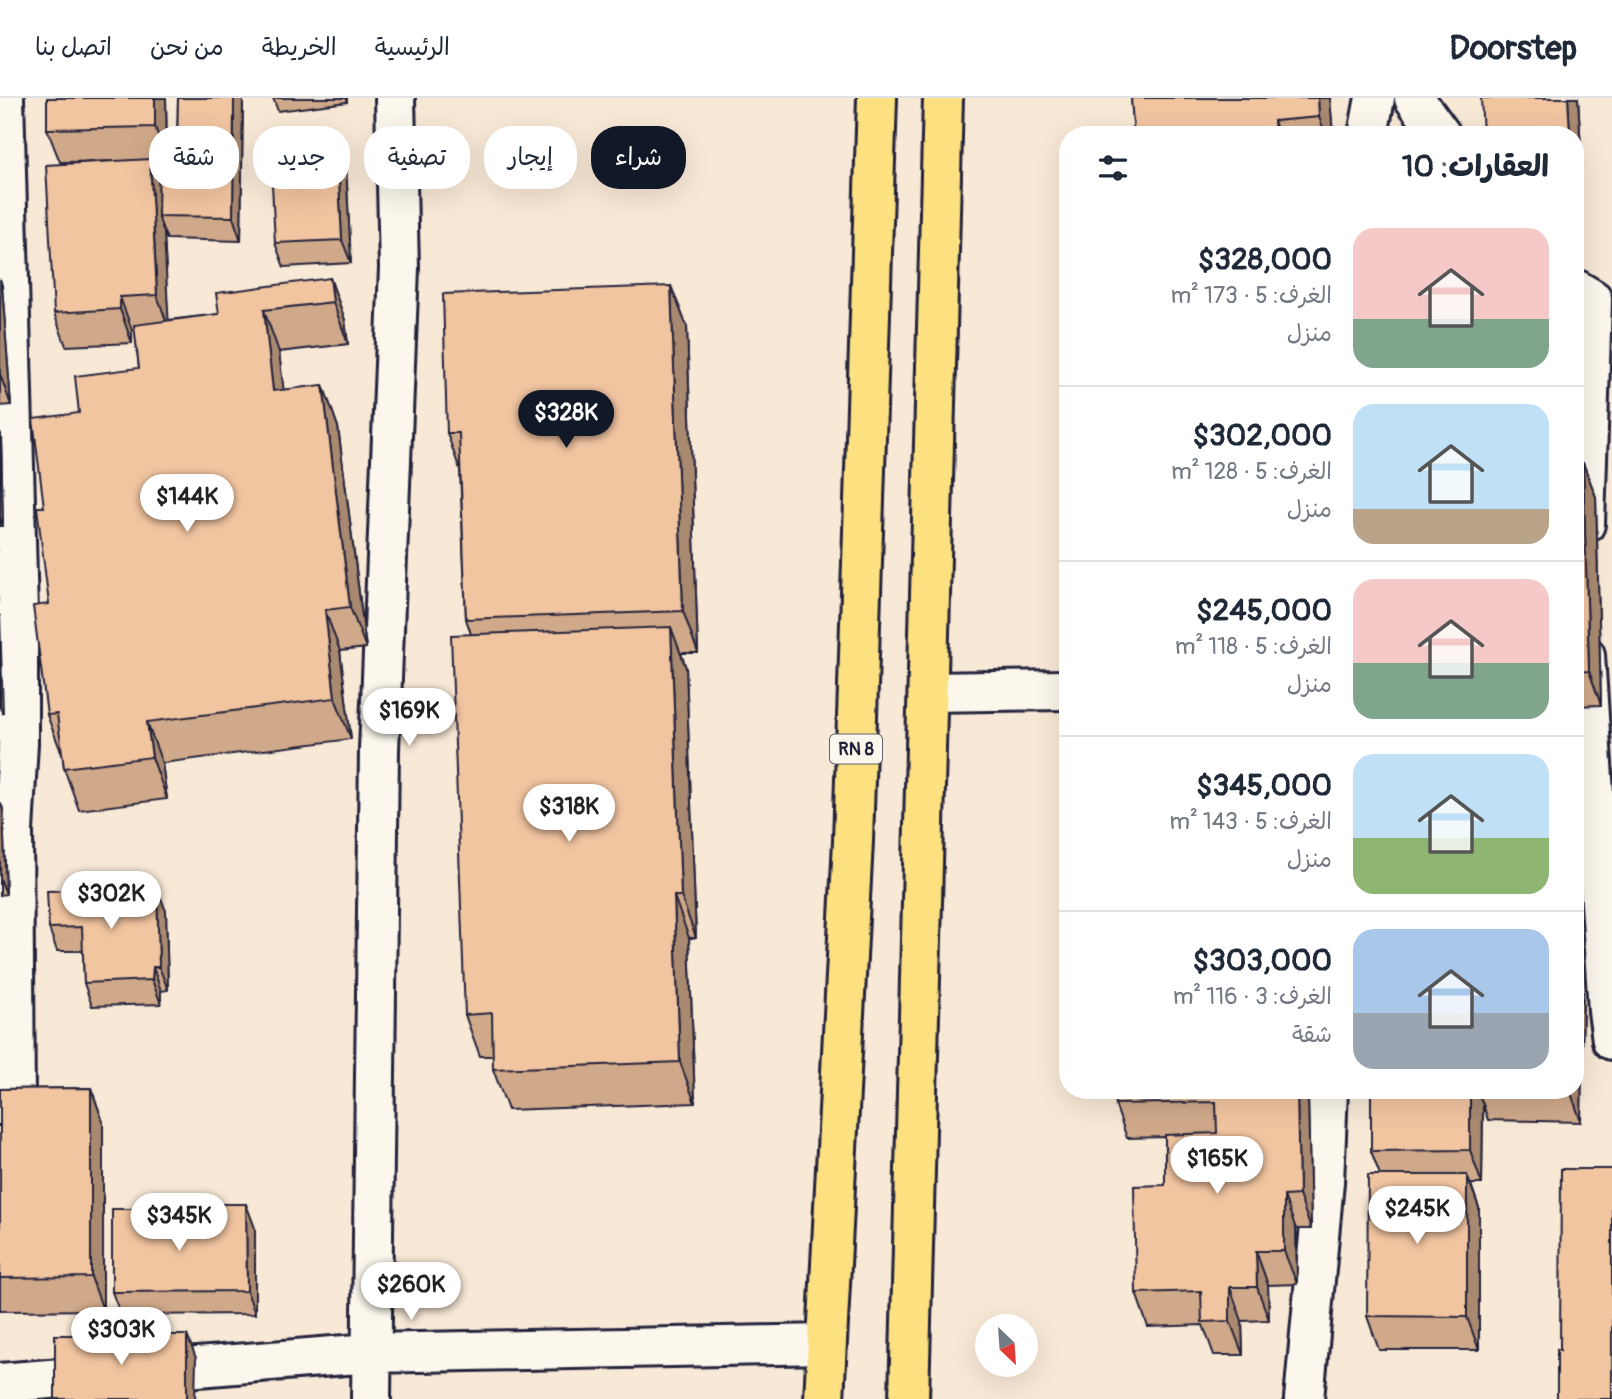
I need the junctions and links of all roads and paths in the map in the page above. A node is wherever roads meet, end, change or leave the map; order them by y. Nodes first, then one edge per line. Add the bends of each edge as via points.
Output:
1 (4, 98) edge
2 (395, 98) edge
3 (877, 98) edge
4 (943, 98) edge
5 (1375, 98) edge
6 (1414, 98) edge
7 (1370, 126) edge
8 (1434, 126) edge
9 (1593, 295) edge
10 (1584, 556) edge
11 (1584, 639) edge
12 (1059, 690) edge
13 (928, 692) junction
14 (1612, 1040) edge
15 (1328, 1099) edge
16 (0, 1105) edge
17 (826, 1344) junction
18 (370, 1353) junction
19 (0, 1384) edge
20 (371, 1399) edge
21 (824, 1399) edge
22 (909, 1399) edge
23 (1304, 1399) edge

1 - 16 street via 18,743 13,831 15,1101
2 - 18 street via 399,268 379,750
3 - 17 highway, RN 8 via 853,841
4 - 13 highway
5 - 7 street
6 - 8 street
9 - 10 street
11 - 14 street
12 - 13 street
13 - 22 highway
15 - 23 street
17 - 18 street
17 - 21 highway, RN 8
18 - 19 street
18 - 20 street

